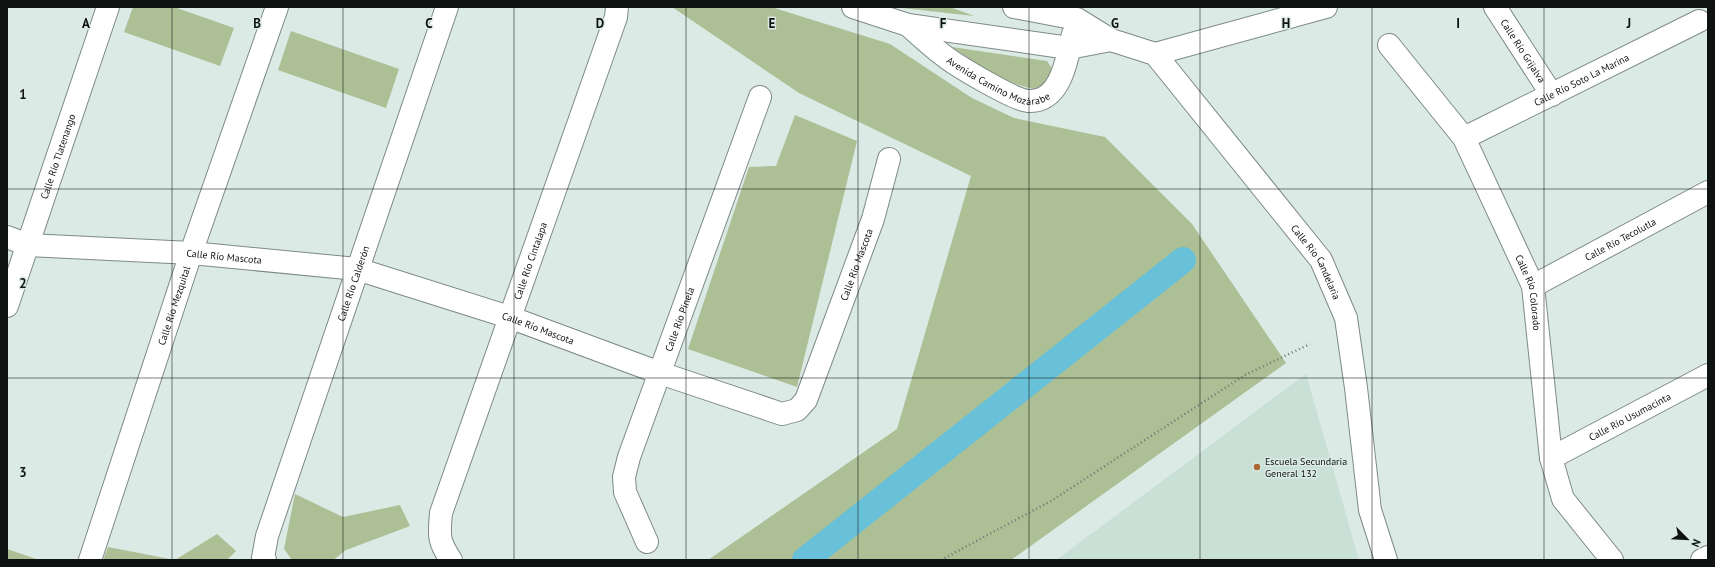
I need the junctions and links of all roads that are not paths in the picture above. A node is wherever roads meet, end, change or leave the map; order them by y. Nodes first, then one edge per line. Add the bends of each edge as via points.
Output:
1 (108, 7) edge
2 (277, 7) edge
3 (447, 7) edge
4 (617, 7) edge
5 (852, 7) edge
6 (1014, 7) edge
7 (1326, 7) edge
8 (1495, 7) edge
9 (1077, 19) junction
10 (1699, 21) edge
11 (908, 25) junction
12 (1111, 40) junction
13 (1389, 45) dead end
14 (1069, 48) junction
15 (1155, 54) junction
16 (1552, 95) junction
17 (760, 97) dead end
18 (1464, 138) junction
19 (889, 159) dead end
20 (1708, 192) edge
21 (7, 236) edge
22 (28, 245) junction
23 (191, 253) junction
24 (357, 269) junction
25 (1533, 286) junction
26 (7, 306) edge
27 (509, 317) junction
28 (660, 373) junction
29 (1708, 375) edge
30 (1551, 458) junction
31 (648, 542) dead end
32 (1708, 557) edge
33 (90, 560) edge
34 (265, 560) edge
35 (452, 560) edge
36 (1386, 560) edge
37 (1612, 560) edge
38 (1702, 560) edge

1 - 22 street, Calle Río Tlatenango
2 - 23 street, Calle Río Mezquital
3 - 24 street, Calle Río Calderón
4 - 27 street, Calle Río Cintalapa via 616,17
5 - 11 street, Avenida Camino Mozárabe
6 - 9 street
7 - 15 street
8 - 16 street, Calle Río Grijalva
9 - 12 street
9 - 14 street, Avenida Camino Mozárabe
10 - 16 street, Calle Río Soto La Marina
11 - 14 street, Avenida Camino Mozárabe
11 - 14 street, Avenida Camino Mozárabe via 943,56 1005,92 1027,101 1043,98 1056,87
12 - 14 street
12 - 15 street
13 - 18 street, Calle Río Colorado
15 - 36 street, Calle Río Candelaria via 1321,260 1346,318 1370,510
16 - 18 street, Calle Río Soto La Marina
17 - 28 street, Calle Río Pinela
18 - 25 street, Calle Río Colorado
19 - 28 street, Calle Río Mascota via 868,233 806,400 797,410 782,414
20 - 25 street, Calle Río Tecolutla
21 - 22 street, Calle Río Mascota
22 - 23 street, Calle Río Mascota
22 - 26 street, Calle Río Tlatenango
23 - 24 street, Calle Río Mascota
23 - 33 street, Calle Río Mezquital
24 - 27 street, Calle Río Mascota
24 - 34 street, Calle Río Calderón via 266,536 263,558
25 - 30 street, Calle Río Colorado
27 - 28 street, Calle Río Mascota
27 - 35 street, Calle Río Cintalapa via 441,513 439,536
28 - 31 street, Calle Río Pinela via 624,477 625,492
29 - 30 street, Calle Río Usumacinta
30 - 37 street, Calle Río Colorado via 1563,500
32 - 38 street

